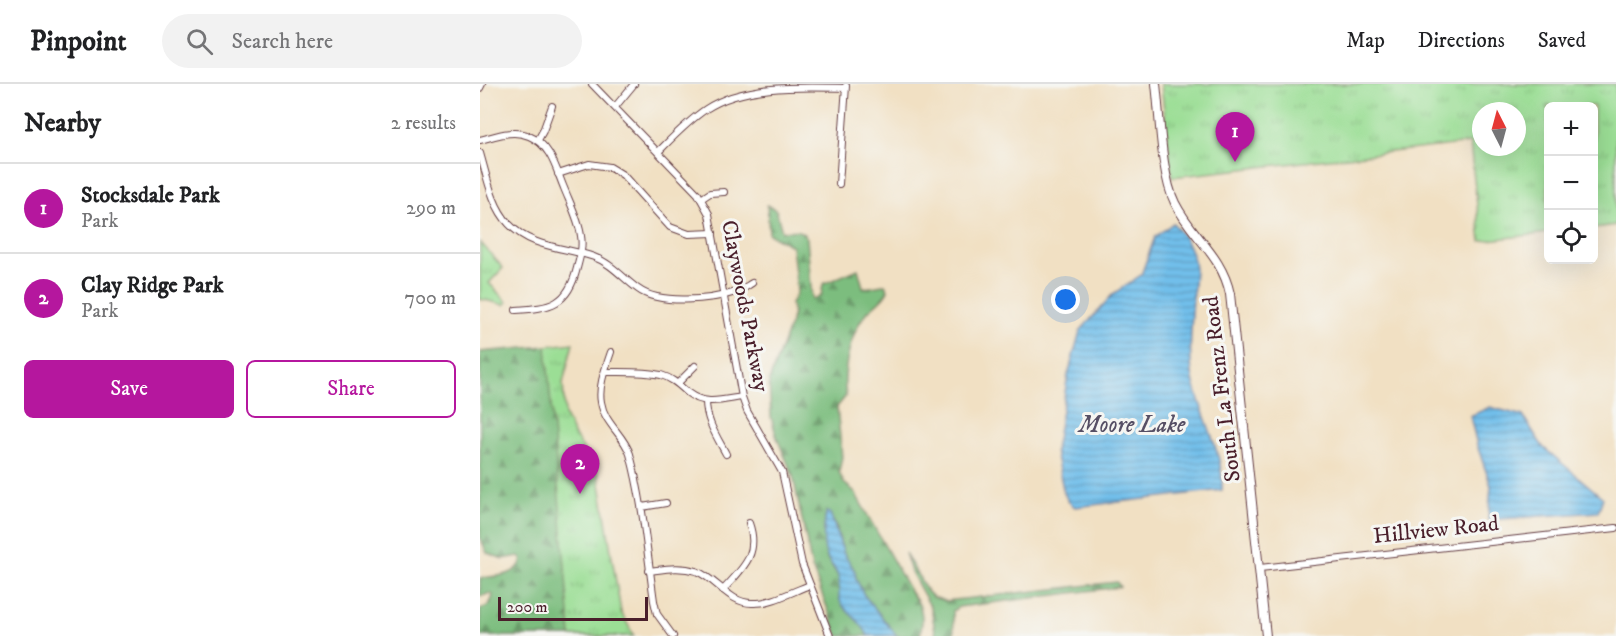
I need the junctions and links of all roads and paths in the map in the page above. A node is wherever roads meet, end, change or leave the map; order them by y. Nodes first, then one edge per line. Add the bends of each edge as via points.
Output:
1 (482, 84) edge
2 (592, 84) edge
3 (634, 84) edge
4 (1156, 84) edge
5 (845, 86) edge
6 (480, 88) edge
7 (552, 106) dead end
8 (615, 107) junction
9 (537, 140) junction
10 (480, 141) edge
11 (658, 152) junction
12 (480, 153) edge
13 (558, 174) junction
14 (839, 184) dead end
15 (724, 192) dead end
16 (701, 199) junction
17 (714, 233) junction
18 (580, 254) junction
19 (752, 283) dead end
20 (725, 294) junction
21 (516, 310) dead end
22 (611, 352) dead end
23 (695, 366) dead end
24 (605, 372) junction
25 (678, 383) junction
26 (742, 397) junction
27 (706, 401) junction
28 (726, 454) dead end
29 (666, 503) dead end
30 (642, 507) junction
31 (749, 523) dead end
32 (1616, 528) edge
33 (1260, 568) junction
34 (649, 571) junction
35 (810, 585) junction
36 (723, 590) junction
37 (672, 636) edge
38 (830, 636) edge
39 (1266, 636) edge

1 - 6 street
2 - 8 street, Claywoods Parkway
3 - 8 street
4 - 33 street, South La Frenz Road via 1172,196 1219,263 1230,294
5 - 11 street via 729,97 705,109
5 - 14 street
7 - 9 street
8 - 11 street, Claywoods Parkway
9 - 10 street via 511,133
9 - 13 street via 548,151
11 - 16 street, Claywoods Parkway
12 - 18 street via 495,202 509,225 537,243
13 - 17 street via 589,164 610,167 623,175 670,227 689,234
13 - 18 street via 580,230
15 - 16 street via 710,193
16 - 17 street, Claywoods Parkway
17 - 20 street, Claywoods Parkway
18 - 20 street via 601,260 638,289 658,299
18 - 21 street via 574,281 562,298 548,307
19 - 20 street
20 - 26 street, Claywoods Parkway
22 - 24 street
23 - 25 street
24 - 25 street via 644,373
24 - 30 street via 600,400 629,451
25 - 27 street
26 - 27 street
26 - 35 street, Claywoods Parkway via 782,472
27 - 28 street via 706,412
29 - 30 street
30 - 34 street
31 - 36 street via 753,534 749,560
32 - 33 street, Hillview Road
33 - 39 street, South La Frenz Road
34 - 36 street via 680,568 696,572
34 - 37 street via 657,614
35 - 36 street via 760,603 739,600
35 - 38 street, Claywoods Parkway

